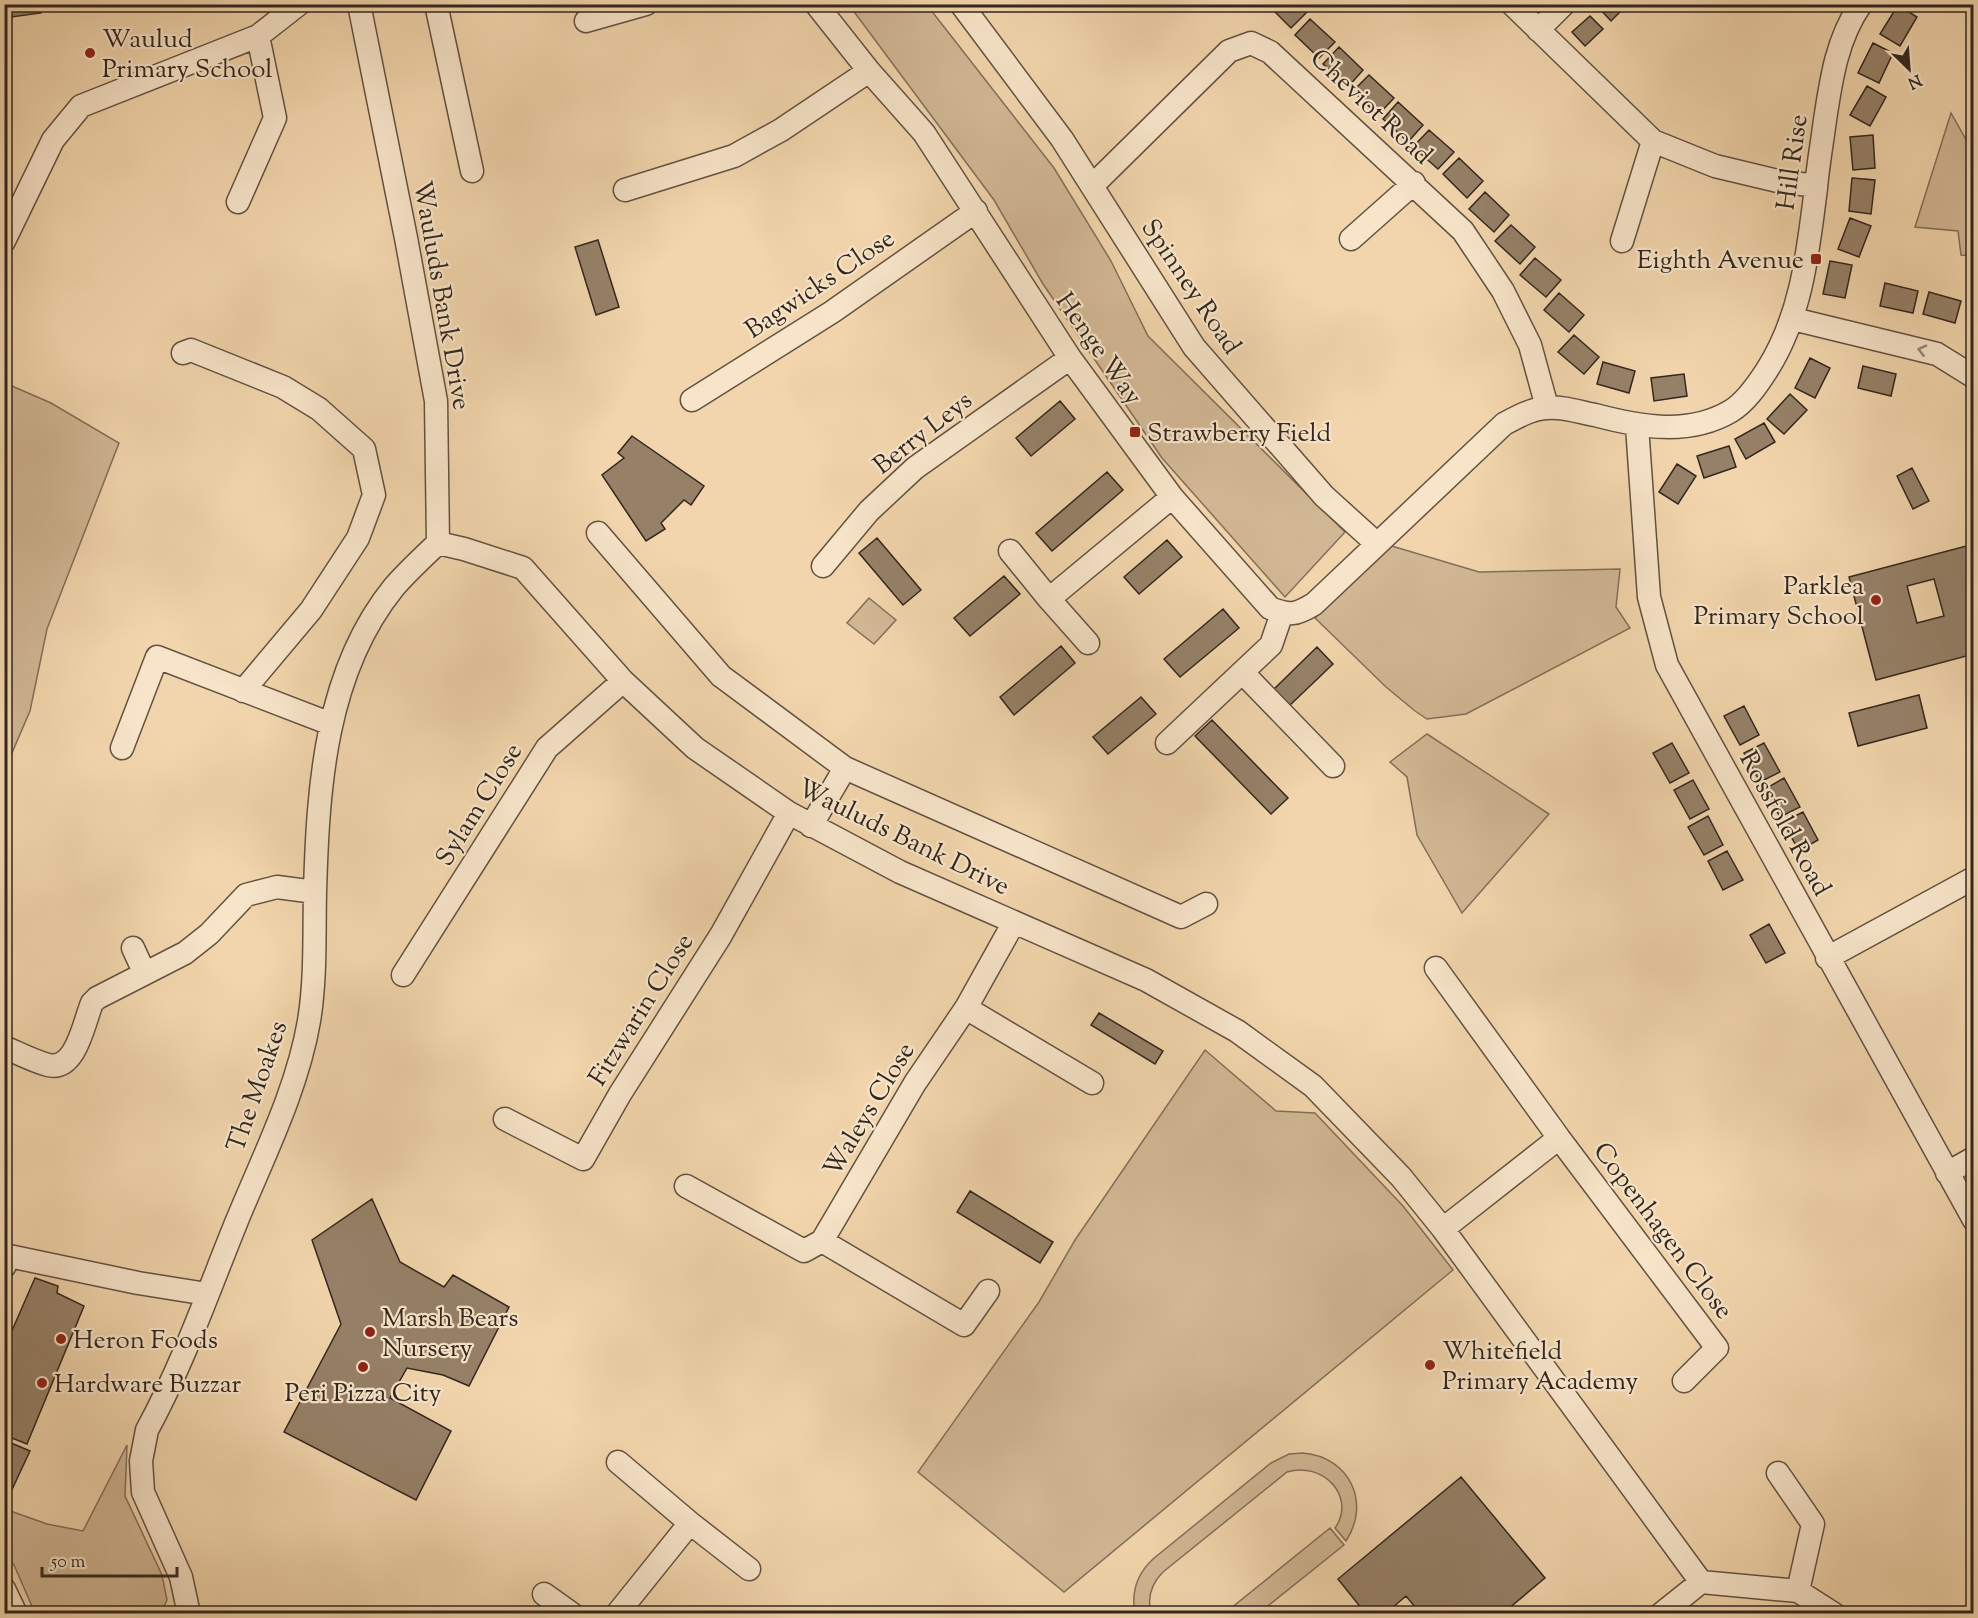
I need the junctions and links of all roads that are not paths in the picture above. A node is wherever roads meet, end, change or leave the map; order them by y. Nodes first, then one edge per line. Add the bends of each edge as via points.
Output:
1 (299, 4) edge
2 (359, 4) edge
3 (436, 4) edge
4 (646, 4) edge
5 (816, 4) edge
6 (1512, 4) edge
7 (1564, 4) edge
8 (1861, 4) edge
9 (967, 7) edge
10 (585, 21) dead end
11 (1538, 30) junction
12 (258, 36) junction
13 (869, 71) junction
14 (1653, 141) junction
15 (472, 171) dead end
16 (1414, 183) junction
17 (1092, 186) junction
18 (1816, 186) junction
19 (625, 190) dead end
20 (238, 202) dead end
21 (976, 211) junction
22 (1351, 239) dead end
23 (4, 241) edge
24 (1622, 241) dead end
25 (1793, 319) junction
26 (183, 353) dead end
27 (1070, 358) junction
28 (1974, 377) edge
29 (692, 400) dead end
30 (1547, 407) junction
31 (1637, 426) junction
32 (1172, 497) junction
33 (598, 533) dead end
34 (438, 543) junction
35 (1377, 544) junction
36 (1010, 551) dead end
37 (823, 566) dead end
38 (1049, 598) junction
39 (1282, 613) junction
40 (1088, 643) dead end
41 (1243, 673) junction
42 (623, 681) junction
43 (243, 691) junction
44 (331, 724) junction
45 (1167, 743) dead end
46 (122, 748) dead end
47 (1333, 766) dead end
48 (845, 768) junction
49 (789, 813) junction
50 (811, 826) junction
51 (1974, 878) edge
52 (315, 892) junction
53 (1206, 903) dead end
54 (1014, 922) junction
55 (133, 948) dead end
56 (1827, 958) junction
57 (1436, 968) dead end
58 (144, 972) junction
59 (403, 975) dead end
60 (966, 1008) junction
61 (4, 1047) edge
62 (1092, 1083) dead end
63 (505, 1119) dead end
64 (1559, 1138) junction
65 (1974, 1158) edge
66 (1947, 1173) junction
67 (686, 1186) dead end
68 (1974, 1220) edge
69 (1443, 1230) junction
70 (822, 1241) junction
71 (4, 1268) edge
72 (988, 1291) dead end
73 (207, 1294) junction
74 (1684, 1381) dead end
75 (618, 1462) dead end
76 (1778, 1473) dead end
77 (690, 1523) junction
78 (749, 1569) dead end
79 (1701, 1582) junction
80 (4, 1589) edge
81 (1798, 1592) junction
82 (544, 1594) dead end
83 (16, 1614) edge
84 (189, 1614) edge
85 (572, 1614) edge
86 (617, 1614) edge
87 (1661, 1614) edge
88 (1834, 1614) edge

1 - 12 street
2 - 34 street, Wauluds Bank Drive via 436,401
3 - 15 street
4 - 10 street
5 - 13 street, Henge Way
6 - 11 street
7 - 11 street
8 - 18 street, Hill Rise via 1844,38 1831,80
9 - 17 street, Spinney Road
11 - 14 street
12 - 20 street via 275,118
12 - 23 street via 81,106 53,140
13 - 19 street via 734,156
13 - 21 street, Henge Way via 924,133
14 - 18 street via 1715,166
14 - 24 street
16 - 17 street, Cheviot Road via 1270,52 1251,43 1229,51
16 - 22 street
16 - 30 street, Cheviot Road via 1463,231 1503,291 1530,345
17 - 35 street, Spinney Road via 1194,347 1324,496
18 - 25 street, Hill Rise via 1806,266
21 - 27 street, Henge Way
21 - 29 street, Bagwicks Close via 832,312
28 -> 25 street via 1937,354
25 - 31 street, Hill Rise via 1756,388 1733,410 1681,428
26 - 43 street via 191,350 272,382 319,409 364,449 374,495 358,538 311,610
27 - 32 street, Henge Way
27 - 37 street, Berry Leys via 915,468 869,511
30 - 31 street, Hill Rise
30 - 35 street via 1504,424
31 - 56 street, Rossfold Road via 1648,597 1667,665
32 - 38 street
32 - 39 street, Henge Way via 1270,608
33 - 48 street via 722,676
34 - 42 street, Wauluds Bank Drive via 523,568
34 - 44 street, The Moakes via 393,588 368,626 353,656
35 - 39 street via 1314,604 1297,614
36 - 38 street
38 - 40 street
39 - 41 street via 1271,645
41 - 45 street
41 - 47 street
42 - 49 street, Wauluds Bank Drive via 695,748
42 - 59 street, Sylam Close via 547,748
43 - 44 street
43 - 46 street via 157,657
44 - 52 street, The Moakes via 323,767
48 - 50 street
48 - 53 street via 1181,917
49 - 50 street, Wauluds Bank Drive
49 - 63 street, Fitzwarin Close via 721,935 582,1159
50 - 54 street, Wauluds Bank Drive via 900,872
51 - 56 street
52 - 58 street via 277,887 246,896 185,952
52 - 73 street, The Moakes via 315,965 309,1021 293,1084
54 - 60 street, Waleys Close
54 - 69 street, Wauluds Bank Drive via 1146,980 1237,1031 1313,1086 1401,1177
55 - 58 street
56 - 66 street, Rossfold Road
57 - 64 street, Copenhagen Close
58 - 61 street via 92,1003 74,1051 62,1065 49,1065
60 - 62 street
60 - 70 street, Waleys Close via 915,1083
64 - 69 street, Copenhagen Close
64 - 74 street, Copenhagen Close via 1717,1348
65 - 66 street
66 - 68 street, Rossfold Road
67 - 70 street via 804,1251
69 - 79 street, Wauluds Bank Drive
70 - 72 street via 964,1325
71 - 73 street via 9,1256
73 - 84 street, The Moakes via 147,1430 141,1461 143,1492 181,1577
75 - 77 street
76 - 81 street via 1813,1524
77 - 78 street
77 - 86 street
79 - 81 street
79 - 87 street
80 - 83 street
81 - 88 street
82 - 85 street

